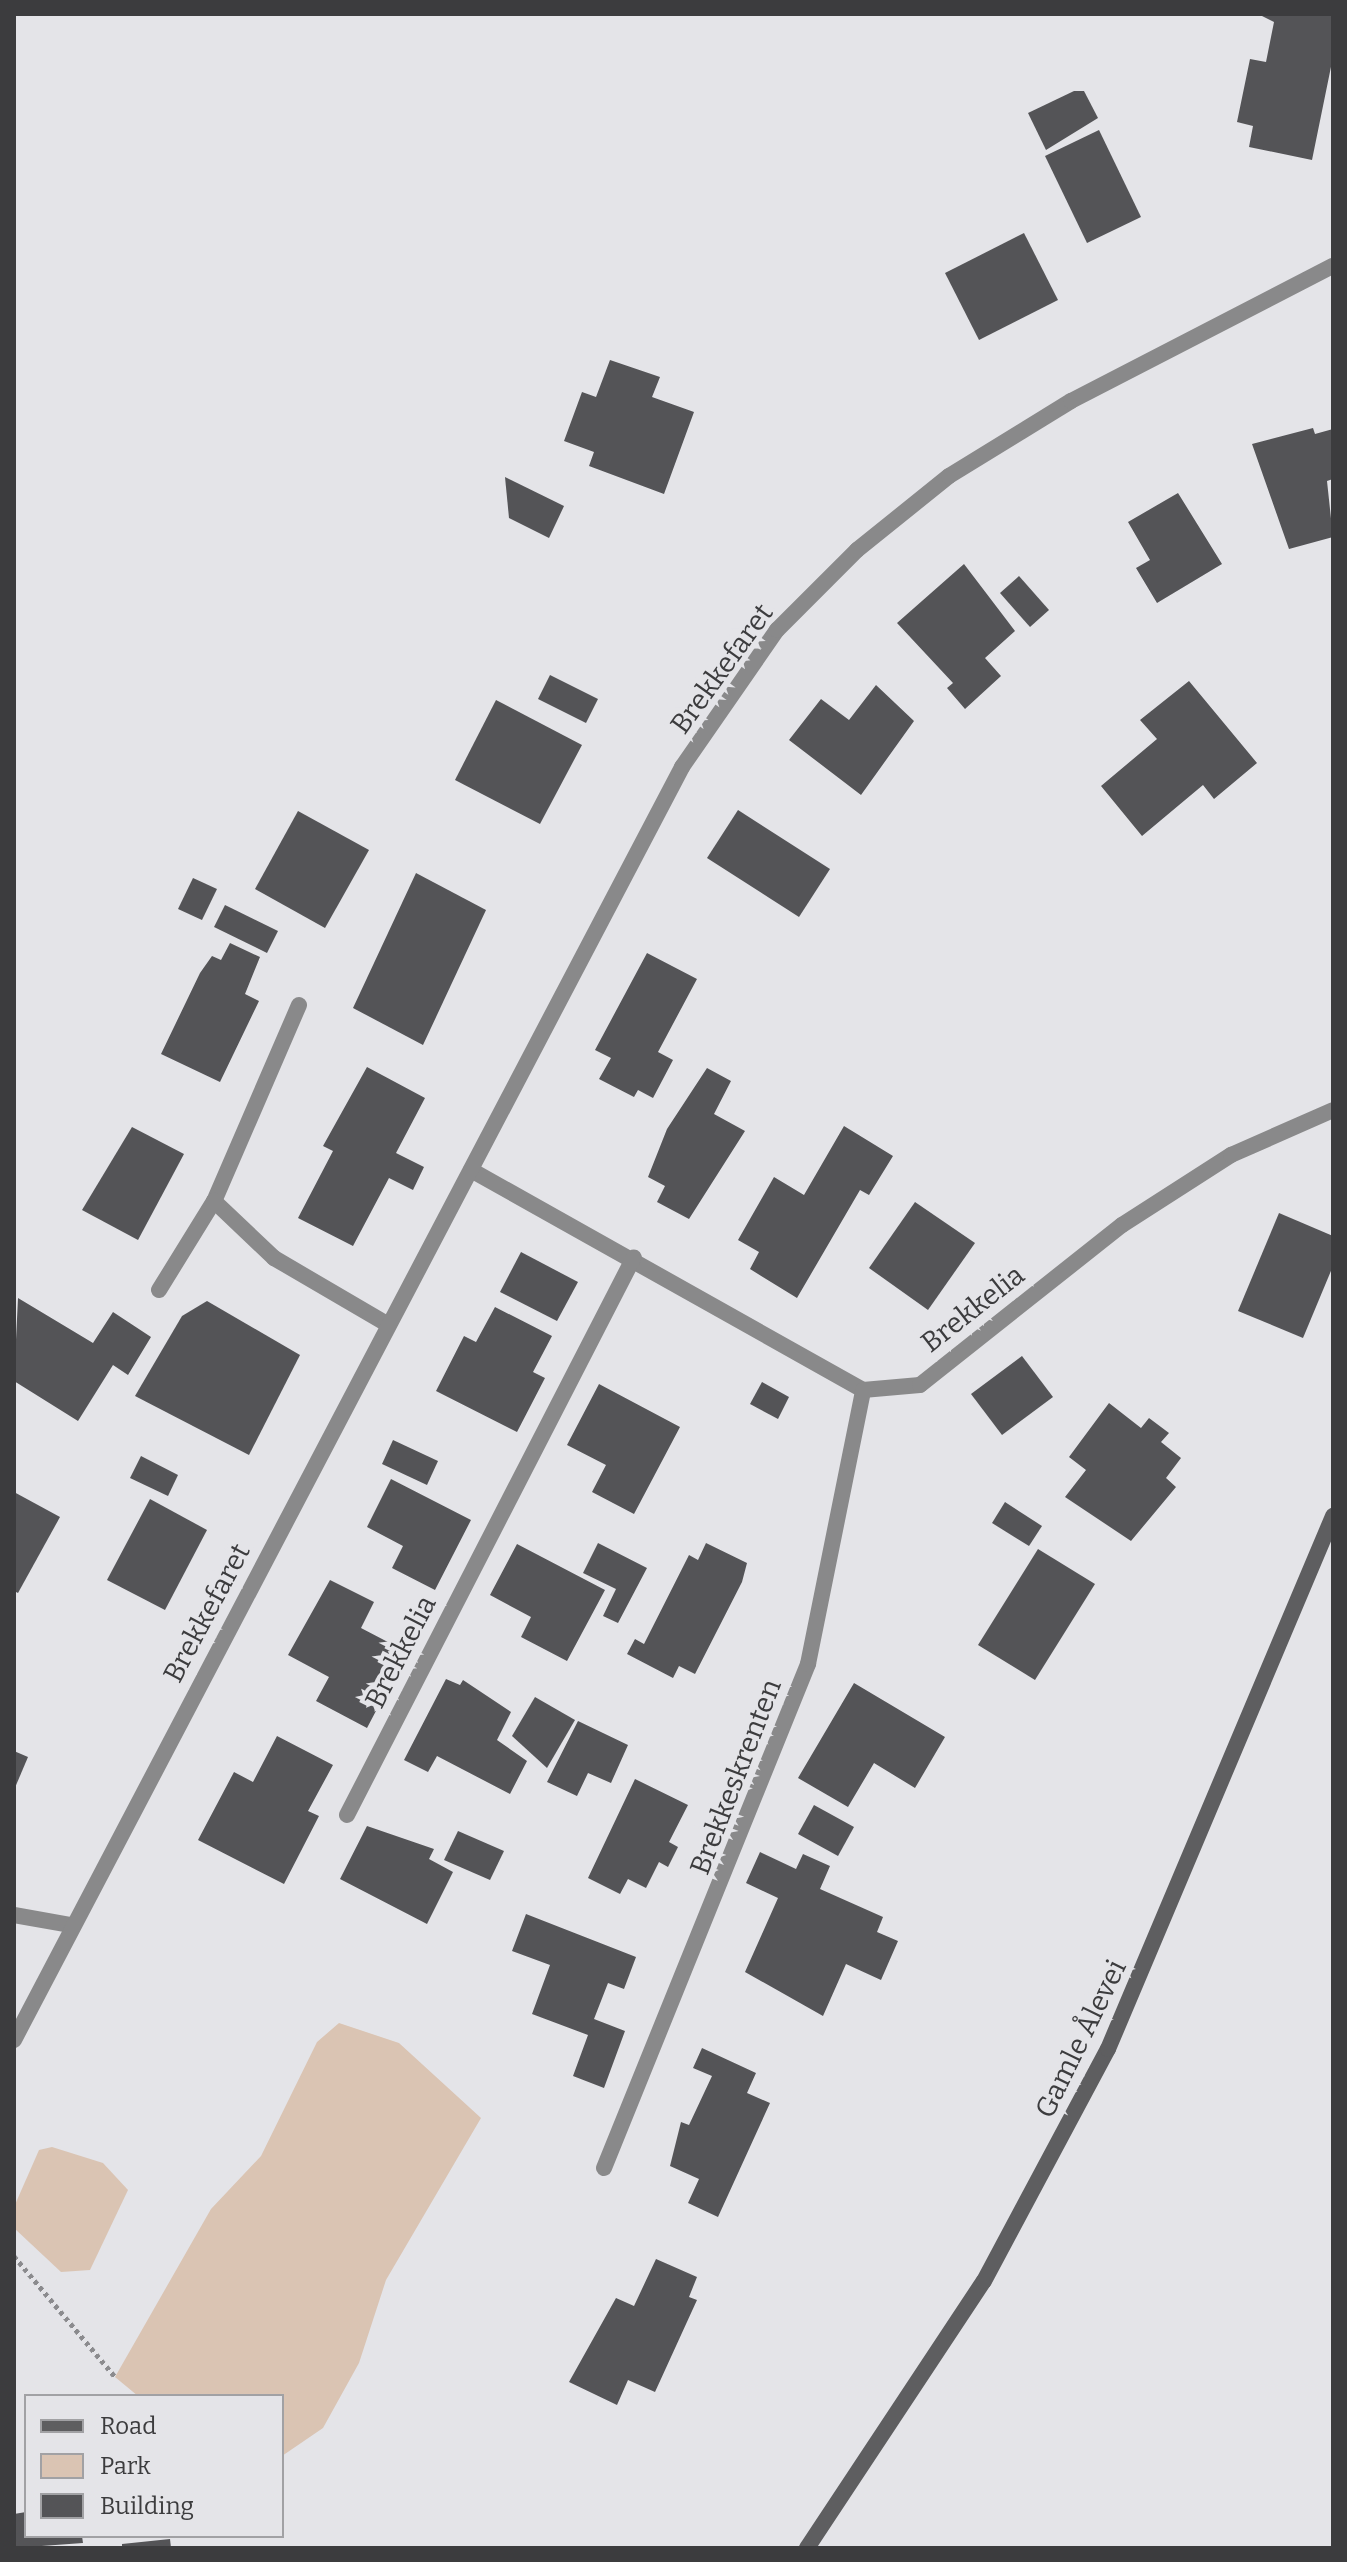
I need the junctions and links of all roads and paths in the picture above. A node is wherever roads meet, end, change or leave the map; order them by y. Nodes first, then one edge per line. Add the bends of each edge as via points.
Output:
1 (1333, 266) edge
2 (299, 1005) dead end
3 (1333, 1110) edge
4 (471, 1170) junction
5 (214, 1201) junction
6 (634, 1257) junction
7 (159, 1290) dead end
8 (387, 1324) junction
9 (863, 1390) junction
10 (1333, 1516) edge
11 (347, 1815) dead end
12 (14, 1915) edge
13 (71, 1925) junction
14 (14, 2040) edge
15 (604, 2168) dead end
16 (14, 2256) edge
17 (115, 2377) dead end
18 (807, 2548) edge

1 - 4 street, Brekkefaret via 1071,401 949,476 857,550 777,630 682,767
2 - 5 street
3 - 9 street, Brekkelia via 1231,1155 1122,1225 920,1385
4 - 6 street
4 - 8 street, Brekkefaret
5 - 7 street
5 - 8 street via 274,1258
6 - 9 street
6 - 11 street, Brekkelia
8 - 13 street, Brekkefaret
9 - 15 street, Brekkeskrenten via 808,1664
10 - 18 main road, Gamle Ålevei via 1108,2049 984,2281
12 - 13 street
13 - 14 street, Brekkefaret
16 - 17 path

